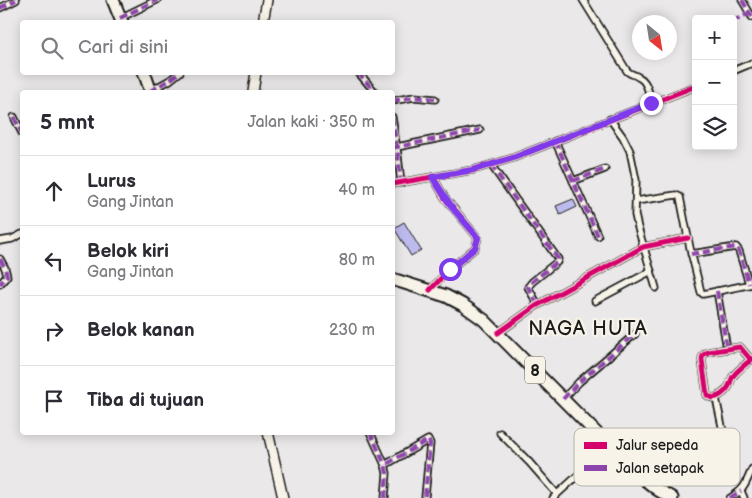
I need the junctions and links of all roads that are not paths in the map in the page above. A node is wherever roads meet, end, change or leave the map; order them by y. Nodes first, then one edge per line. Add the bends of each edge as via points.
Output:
1 (16, 0) edge
2 (113, 0) edge
3 (157, 0) edge
4 (267, 0) edge
5 (582, 0) edge
6 (742, 0) edge
7 (0, 8) edge
8 (752, 16) edge
9 (121, 20) edge
10 (264, 20) edge
11 (752, 63) edge
12 (737, 69) edge
13 (145, 75) edge
14 (176, 75) edge
15 (256, 75) edge
16 (361, 75) edge
17 (692, 88) edge
18 (149, 90) edge
19 (153, 90) edge
20 (253, 90) edge
21 (373, 90) edge
22 (435, 99) dead end
23 (395, 100) edge
24 (651, 103) junction
25 (14, 117) dead end
26 (610, 119) junction
27 (20, 129) edge
28 (480, 130) dead end
29 (555, 141) junction
30 (395, 147) edge
31 (490, 165) junction
32 (605, 169) dead end
33 (432, 177) junction
34 (573, 181) junction
35 (400, 183) junction
36 (395, 184) edge
37 (636, 201) junction
38 (20, 235) edge
39 (598, 236) dead end
40 (688, 238) junction
41 (0, 241) edge
42 (643, 247) junction
43 (691, 254) junction
44 (0, 259) edge
45 (651, 271) junction
46 (395, 280) edge
47 (0, 284) edge
48 (751, 284) edge
49 (656, 288) dead end
50 (430, 290) junction
51 (717, 291) junction
52 (595, 301) dead end
53 (538, 305) junction
54 (498, 333) junction
55 (635, 334) dead end
56 (728, 349) junction
57 (751, 359) edge
58 (716, 398) junction
59 (563, 399) junction
60 (592, 428) edge
61 (722, 428) edge
62 (500, 433) dead end
63 (269, 435) edge
64 (371, 435) edge
65 (385, 465) junction
66 (752, 469) edge
67 (574, 479) edge
68 (741, 491) junction
69 (660, 494) edge
70 (556, 496) edge
71 (425, 497) edge
72 (283, 498) edge
73 (385, 498) edge
74 (672, 498) edge
75 (730, 498) edge
76 (744, 498) edge

1 - 7 street
2 - 9 highway
3 - 9 street
4 - 10 main road
5 - 24 street via 627,71 644,81
6 - 8 street
11 - 12 street
13 - 18 highway
14 - 19 street
15 - 20 main road
16 - 21 street
17 - 24 street
22 - 23 street via 414,96
24 - 26 street
25 - 27 street
26 - 29 street
26 - 37 street via 630,151 636,180
28 - 30 street
29 - 31 street
29 - 34 street
30 - 35 street
31 - 33 street
31 - 53 street via 558,257 558,261 528,287
32 - 34 street
33 - 35 street
33 - 50 street via 478,238 475,248
34 - 39 street
35 - 36 street
37 - 40 street via 679,196
37 - 42 street via 635,215
38 - 41 street
40 - 42 street
40 - 43 street
42 - 45 street
42 - 53 street
43 - 48 street via 736,247
43 - 51 street via 701,292
44 - 47 street via 8,276
45 - 49 street
45 - 52 street
46 - 50 highway, 8
48 - 51 street
50 - 54 highway, 8 via 463,305
51 - 56 street
53 - 54 street
54 - 59 highway, 8
55 - 59 street
56 - 57 street via 740,347
56 - 58 street via 708,352 702,357 707,395
57 - 58 street
58 - 61 street
59 - 60 highway, 8
62 - 70 street
63 - 72 main road
64 - 65 street
65 - 71 street via 430,440
65 - 73 street
66 - 68 street
67 - 70 street
68 - 75 street
68 - 76 street
69 - 74 highway, 8

